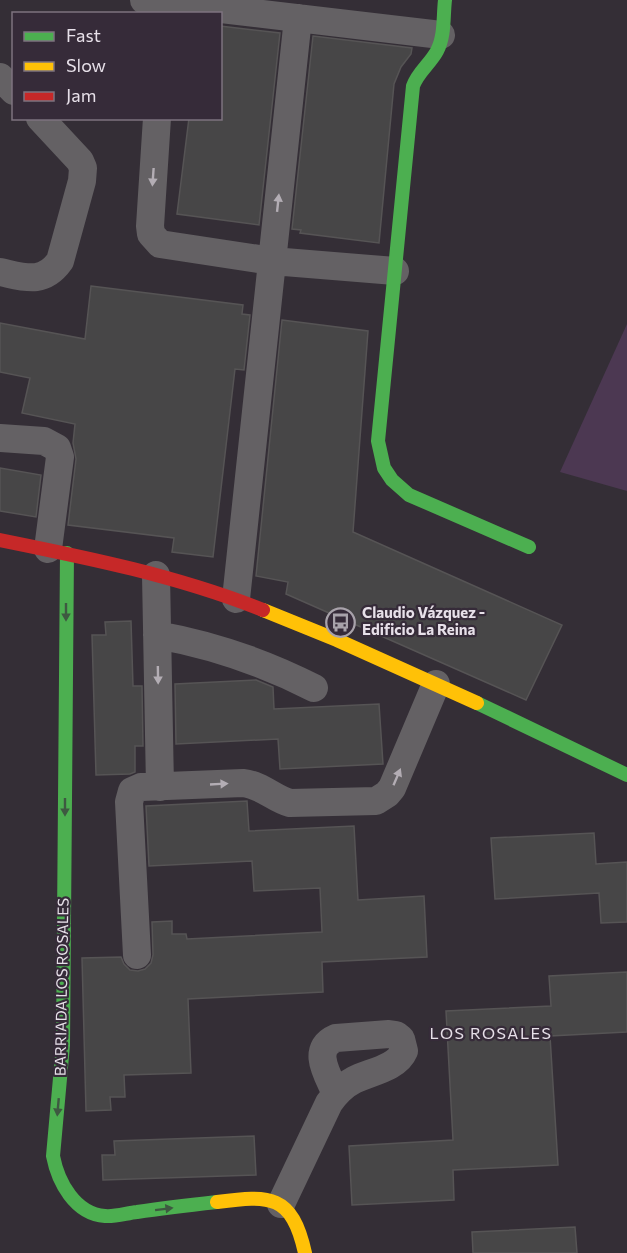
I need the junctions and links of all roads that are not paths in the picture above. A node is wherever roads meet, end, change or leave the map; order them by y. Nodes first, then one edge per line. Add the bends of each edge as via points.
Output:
1 (445, 0) edge
2 (157, 5) edge
3 (298, 18) junction
4 (441, 35) junction
5 (0, 77) edge
6 (12, 89) edge
7 (42, 120) edge
8 (157, 120) edge
9 (272, 261) junction
10 (395, 271) junction
11 (0, 272) edge
12 (0, 438) edge
13 (0, 540) edge
14 (529, 547) dead end
15 (57, 551) junction
16 (156, 574) junction
17 (236, 599) junction
18 (158, 635) junction
19 (436, 684) junction
20 (314, 688) dead end
21 (627, 775) edge
22 (160, 787) junction
23 (137, 955) dead end
24 (336, 1094) dead end
25 (281, 1204) junction
26 (305, 1253) edge

1 - 4 street
2 - 3 street
3 - 4 street
9 -> 3 street
4 - 10 street via 436,52 416,76 413,86
5 - 6 street
7 - 11 street via 83,168 60,261 38,278
8 -> 9 street via 150,226 155,241 166,247
9 - 10 street
9 - 17 street
10 - 14 street via 378,441 384,468 409,495
12 - 15 street via 44,441 57,448
13 - 15 street
15 - 16 street
15 -> 25 street, BARRIADA LOS ROSALES via 63,1045 55,1170 63,1188 77,1204 104,1216 254,1197
16 - 17 street
16 - 18 street
17 - 19 street
18 - 20 street via 249,658
18 -> 22 street
19 - 21 street
22 -> 19 street via 243,783 258,786 290,803 375,801 392,788
22 - 23 street via 136,788 129,796
24 - 25 street
25 - 26 street via 297,1223

